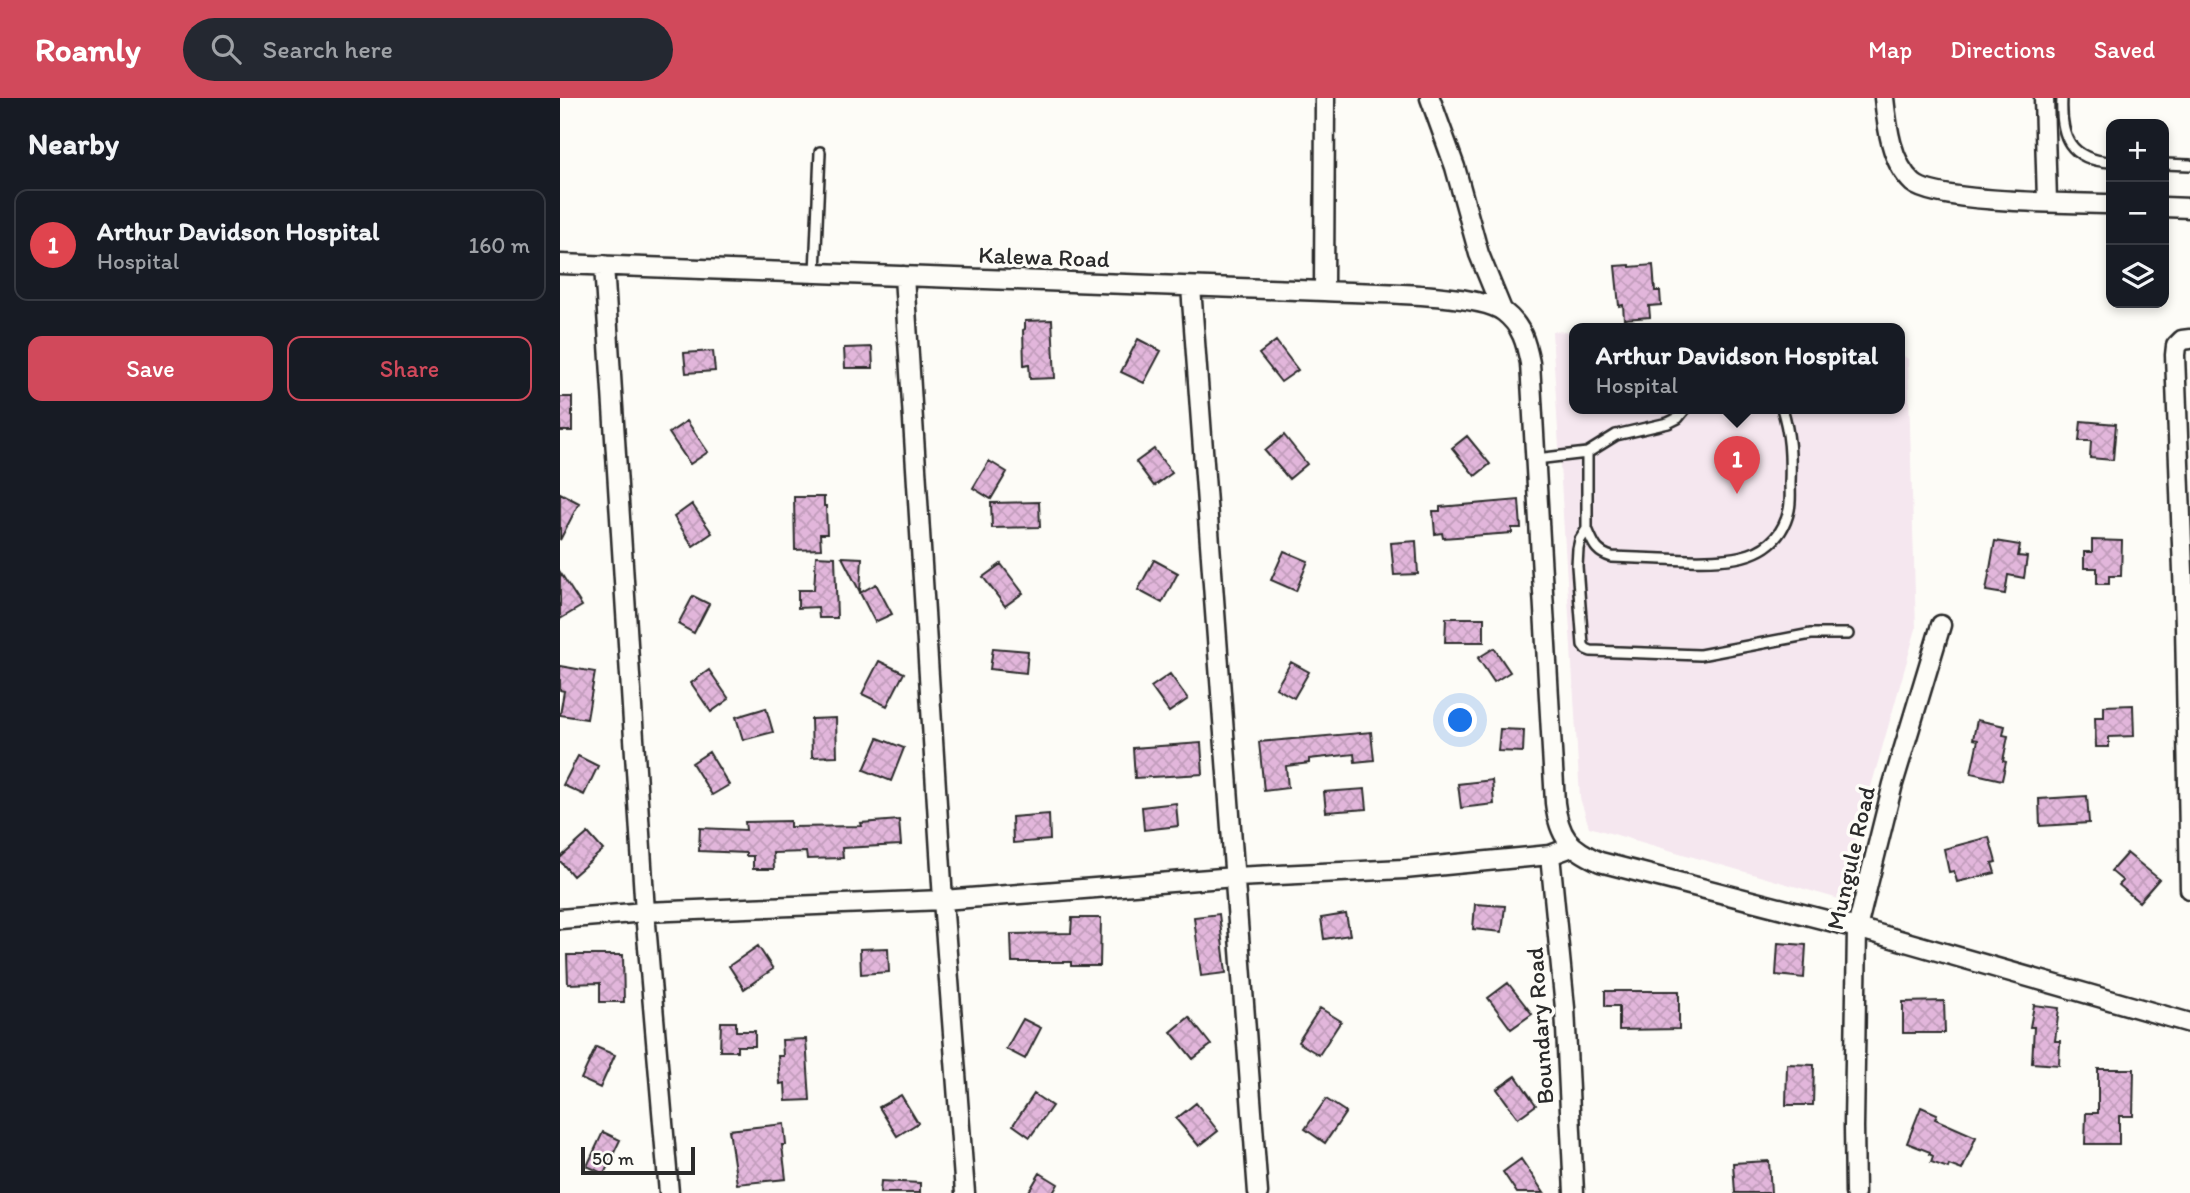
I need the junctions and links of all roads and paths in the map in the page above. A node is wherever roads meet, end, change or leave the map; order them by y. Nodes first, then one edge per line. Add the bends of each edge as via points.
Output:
1 (1325, 98) edge
2 (1430, 98) edge
3 (1884, 98) edge
4 (2044, 98) edge
5 (2062, 98) edge
6 (820, 152) dead end
7 (2106, 162) edge
8 (2169, 164) edge
9 (2190, 165) edge
10 (2047, 201) junction
11 (2106, 204) edge
12 (2169, 207) edge
13 (2190, 208) edge
14 (560, 264) edge
15 (604, 265) junction
16 (815, 273) junction
17 (905, 276) junction
18 (1191, 287) junction
19 (1324, 291) junction
20 (1502, 310) junction
21 (2190, 340) edge
22 (1681, 414) edge
23 (1784, 414) edge
24 (1587, 453) junction
25 (1536, 459) junction
26 (1587, 529) junction
27 (1941, 625) dead end
28 (1848, 634) dead end
29 (1572, 847) junction
30 (1550, 855) junction
31 (1235, 877) junction
32 (2190, 889) edge
33 (943, 900) junction
34 (645, 912) junction
35 (560, 919) edge
36 (1857, 928) junction
37 (2190, 1023) edge
38 (669, 1193) edge
39 (965, 1193) edge
40 (1258, 1193) edge
41 (1574, 1193) edge
42 (1855, 1193) edge

1 - 19 street
2 - 20 street via 1479,254
3 - 10 street via 1898,162 1914,185 1942,195
4 - 10 street
5 - 7 lane via 2068,143 2077,153
6 - 16 lane
8 - 9 lane
10 - 11 street
12 - 13 street
14 - 15 street, Kalewa Road
15 - 16 street, Kalewa Road
15 - 34 street
16 - 17 street, Kalewa Road
17 - 18 street, Kalewa Road
17 - 33 street
18 - 19 street, Kalewa Road
18 - 31 street
19 - 20 street, Kalewa Road via 1447,298
20 - 25 street via 1518,326 1526,343
21 - 32 street via 2176,346 2175,355
22 - 24 lane via 1668,423 1616,435
23 - 26 lane via 1791,451 1789,509 1774,538 1763,548 1733,559 1709,561 1612,557 1602,554
24 - 25 lane
24 - 26 lane
25 - 29 street via 1555,803 1561,834
26 - 28 lane via 1580,540 1577,566 1586,649 1700,654 1811,634
27 - 36 street, Mungule Road via 1893,784
29 - 30 street
29 - 36 street via 1600,862
30 - 31 street via 1404,869
30 - 41 street, Boundary Road via 1565,1007
31 - 33 street
31 - 40 street
33 - 34 street
33 - 39 street
34 - 35 street
34 - 38 street
36 - 37 street
36 - 42 street, Mungule Road

